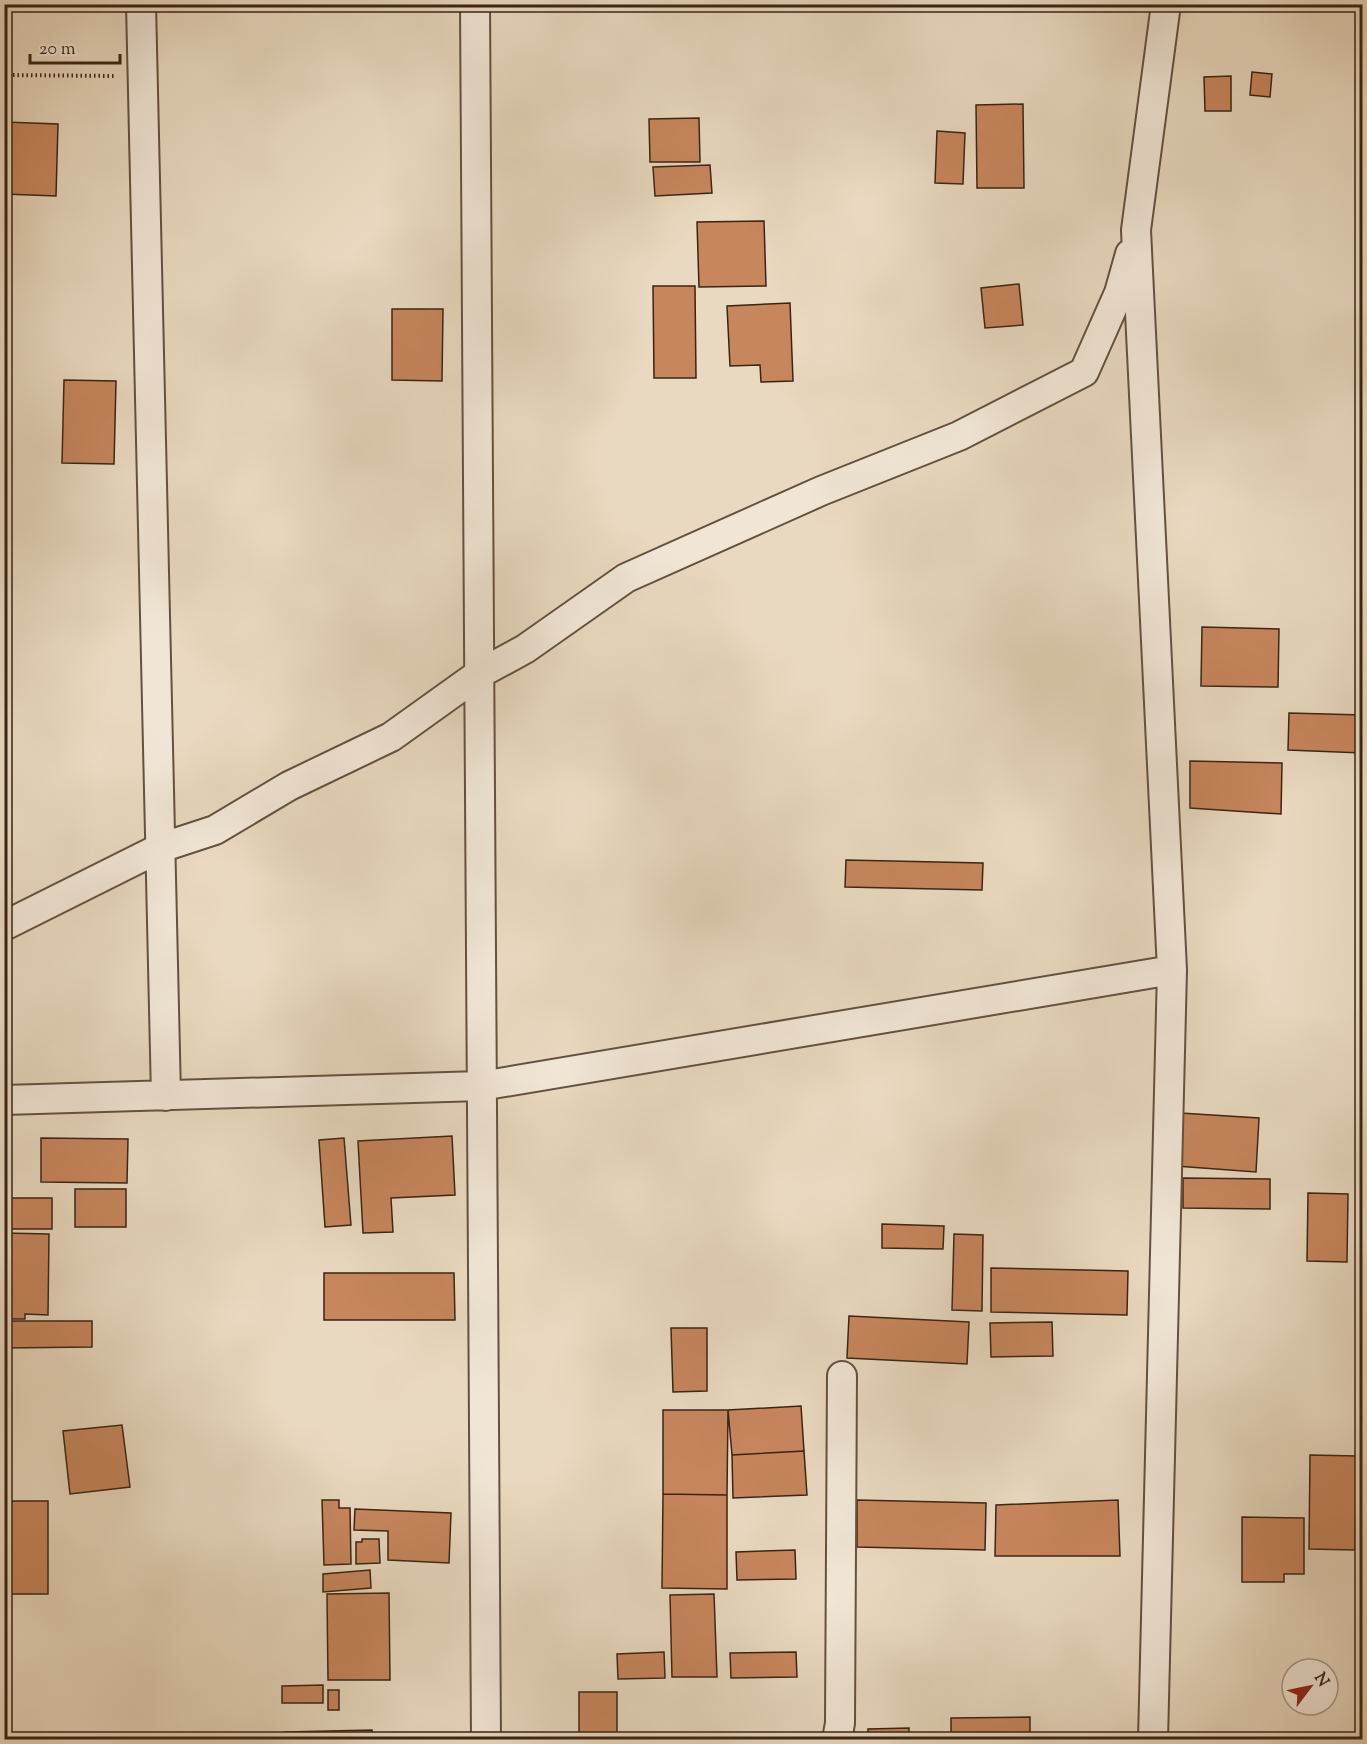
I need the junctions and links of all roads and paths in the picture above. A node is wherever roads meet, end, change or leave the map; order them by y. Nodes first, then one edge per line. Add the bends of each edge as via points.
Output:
1 (141, 4) edge
2 (475, 4) edge
3 (1166, 4) edge
4 (4, 75) edge
5 (142, 76) junction
6 (1136, 230) junction
7 (479, 674) junction
8 (160, 848) junction
9 (4, 927) edge
10 (1172, 970) junction
11 (482, 1086) junction
12 (166, 1096) junction
13 (4, 1100) edge
14 (842, 1376) dead end
15 (486, 1740) edge
16 (837, 1740) edge
17 (1153, 1740) edge

1 - 5 street
2 - 7 street
3 - 6 street
4 - 5 path
5 - 8 street
6 - 7 street via 1119,294 1084,372 958,436 821,491 626,578 525,649
6 - 10 street
7 - 8 street via 391,737 289,786 215,830
7 - 11 street
8 - 9 street
8 - 12 street
10 - 11 street
10 - 17 street
11 - 12 street
11 - 15 street
12 - 13 street
14 - 16 street

